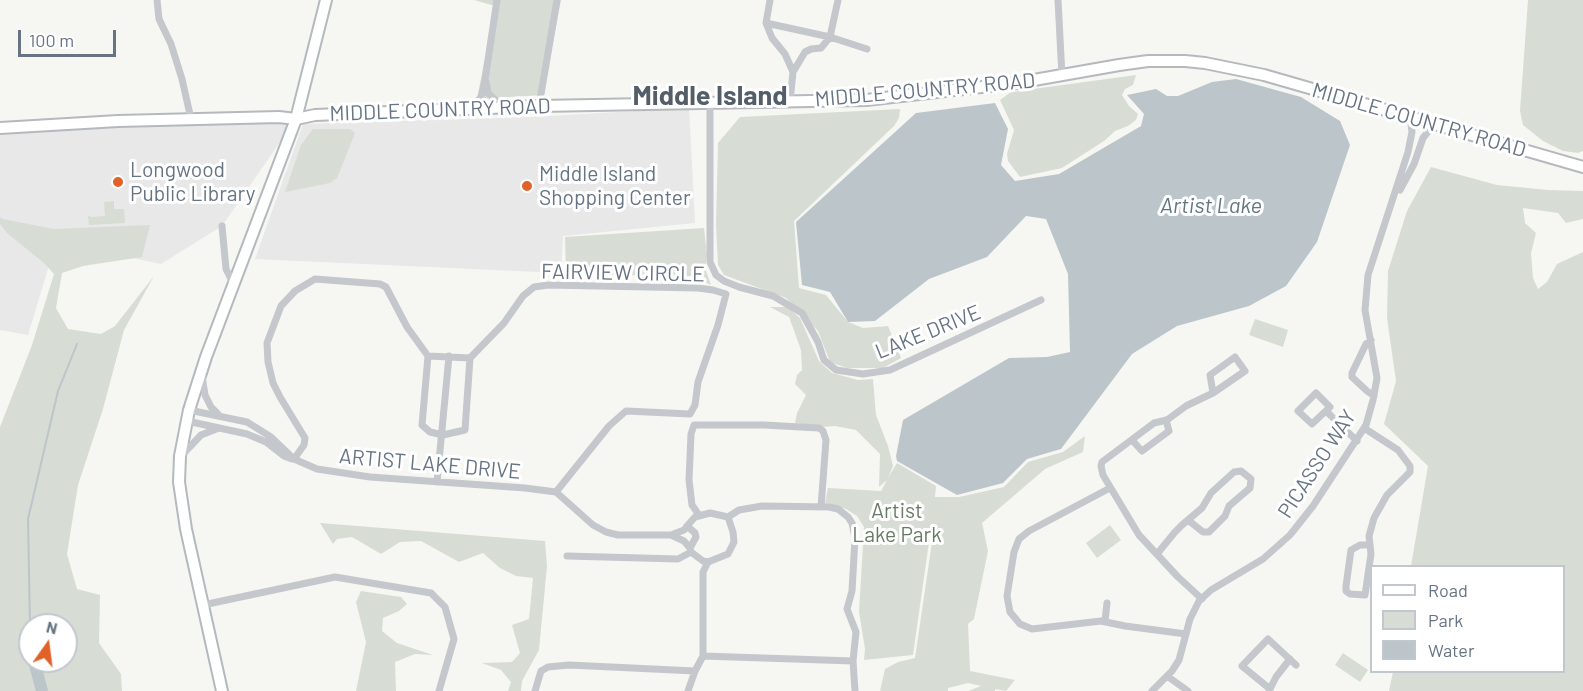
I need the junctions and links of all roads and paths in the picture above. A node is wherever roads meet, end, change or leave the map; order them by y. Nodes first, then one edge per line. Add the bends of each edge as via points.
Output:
1 (157, 0) edge
2 (326, 0) edge
3 (497, 0) edge
4 (557, 0) edge
5 (770, 0) edge
6 (838, 0) edge
7 (1058, 0) edge
8 (766, 23) junction
9 (830, 37) junction
10 (867, 49) dead end
11 (794, 72) junction
12 (1062, 76) junction
13 (485, 80) junction
14 (710, 102) junction
15 (790, 102) junction
16 (539, 106) junction
17 (504, 108) junction
18 (471, 109) junction
19 (1410, 116) junction
20 (296, 119) junction
21 (191, 120) junction
22 (1435, 123) junction
23 (0, 128) edge
24 (1410, 146) junction
25 (1419, 149) junction
26 (1583, 167) edge
27 (1389, 211) junction
28 (222, 226) dead end
29 (233, 283) junction
30 (1041, 300) dead end
31 (1371, 340) junction
32 (428, 356) junction
33 (449, 356) junction
34 (470, 358) junction
35 (201, 372) junction
36 (1213, 393) junction
37 (1374, 396) junction
38 (1326, 411) junction
39 (188, 415) junction
40 (220, 416) junction
41 (1166, 420) junction
42 (219, 428) junction
43 (1364, 428) junction
44 (443, 435) junction
45 (1132, 440) junction
46 (1357, 441) junction
47 (180, 459) junction
48 (294, 459) junction
49 (437, 482) junction
50 (1110, 488) junction
51 (556, 492) junction
52 (821, 507) junction
53 (699, 515) junction
54 (728, 517) junction
55 (1188, 520) junction
56 (687, 526) junction
57 (671, 535) junction
58 (1369, 545) junction
59 (690, 550) junction
60 (1156, 554) junction
61 (567, 556) dead end
62 (708, 562) junction
63 (1202, 599) junction
64 (1107, 603) dead end
65 (203, 605) junction
66 (1105, 621) junction
67 (1186, 634) junction
68 (703, 656) junction
69 (1290, 659) junction
70 (853, 661) junction
71 (1296, 666) dead end
72 (695, 671) junction
73 (1167, 676) junction
74 (1270, 690) edge
75 (222, 691) edge
76 (439, 691) edge
77 (535, 691) edge
78 (688, 691) edge
79 (855, 691) edge
80 (1152, 691) edge
81 (1188, 691) edge

1 - 21 street via 159,19 171,44
2 - 20 main road
3 - 13 street
4 - 16 street
5 - 8 street
6 - 9 street
7 - 12 street
8 - 9 street
8 - 11 street
9 - 10 street
9 - 11 street via 821,48 805,52
11 - 15 street
12 - 15 main road, MIDDLE COUNTRY ROAD via 910,96
12 - 19 main road, MIDDLE COUNTRY ROAD via 1148,61 1205,63 1264,75
13 - 17 street via 488,93
13 - 18 street via 481,97
14 - 15 main road, MIDDLE COUNTRY ROAD
14 - 16 main road, MIDDLE COUNTRY ROAD
14 - 30 street, LAKE DRIVE via 710,262 716,275 739,287 773,296 802,313 824,360 836,370 863,374 890,370
16 - 17 main road, MIDDLE COUNTRY ROAD
17 - 18 main road, MIDDLE COUNTRY ROAD
18 - 20 main road, MIDDLE COUNTRY ROAD
19 - 22 main road, MIDDLE COUNTRY ROAD
19 - 24 street, PICASSO WAY
20 - 21 main road, MIDDLE COUNTRY ROAD
20 - 29 main road
21 - 23 main road, MIDDLE COUNTRY ROAD
22 - 25 street, PICASSO WAY
22 - 26 main road, MIDDLE COUNTRY ROAD
24 - 25 street
24 - 27 street, PICASSO WAY
25 - 27 street, PICASSO WAY
27 - 31 street, PICASSO WAY via 1368,275 1365,310
28 - 29 street via 226,269
29 - 35 main road
31 - 37 street, PICASSO WAY via 1377,369
31 - 37 street via 1352,377
32 - 33 street
32 - 44 street via 422,425
32 - 48 street via 383,285 315,279 295,291 281,306 267,343 273,383 305,438
33 - 34 street
33 - 44 street
34 - 44 street via 465,430
34 - 51 street, FAIRVIEW CIRCLE via 534,287 698,288 726,294 690,414 626,411 609,426
35 - 39 main road
35 - 40 street via 205,395
36 - 36 street via 1210,375 1235,357 1245,371
36 - 41 street
37 - 43 street, PICASSO WAY
38 - 38 street via 1312,424 1298,411 1316,393 1330,407
38 - 46 street
39 - 40 street, ARTIST LAKE DRIVE
39 - 42 street
39 - 47 main road
40 - 48 street, ARTIST LAKE DRIVE via 262,430
41 - 45 street via 1154,423
41 - 45 street via 1168,431 1142,451
42 - 47 street via 201,435
42 - 48 street via 266,442
43 - 46 street, PICASSO WAY
43 - 58 street via 1398,450 1410,466 1407,477 1377,510
44 - 49 street
45 - 50 street via 1102,462
46 - 63 street, PICASSO WAY via 1290,536
47 - 65 main road via 181,504
48 - 49 street, ARTIST LAKE DRIVE via 336,473
49 - 51 street, ARTIST LAKE DRIVE
50 - 60 street via 1139,535
50 - 66 street via 1019,539 1007,596 1013,618 1032,629
51 - 57 street via 592,525 606,532
52 - 53 street via 826,440 819,428 694,425 689,480 692,505
52 - 54 street via 762,506 739,510
52 - 70 street via 838,509 848,517 854,530 852,591 847,609 856,633
53 - 54 street
53 - 56 street
54 - 62 street via 734,542 731,552
55 - 55 street via 1234,472 1241,471 1251,479 1250,488 1229,506 1209,532
55 - 60 street
56 - 57 street
56 - 59 street via 696,537
57 - 59 street
58 - 58 street via 1365,595 1350,594 1346,586 1351,550
59 - 61 street via 678,560
59 - 62 street
60 - 63 street
62 - 68 street via 704,572
63 - 67 street, PICASSO WAY
64 - 66 street
65 - 75 main road
65 - 76 street via 335,577 431,593 445,607 454,639
66 - 67 street
67 - 73 street, PICASSO WAY via 1179,660
68 - 70 street
68 - 72 street
69 - 71 street
69 - 74 street
69 - 74 street via 1268,639 1242,666
70 - 79 street
72 - 77 street via 564,665 541,671
72 - 78 street
73 - 80 street, PICASSO WAY
73 - 81 street

